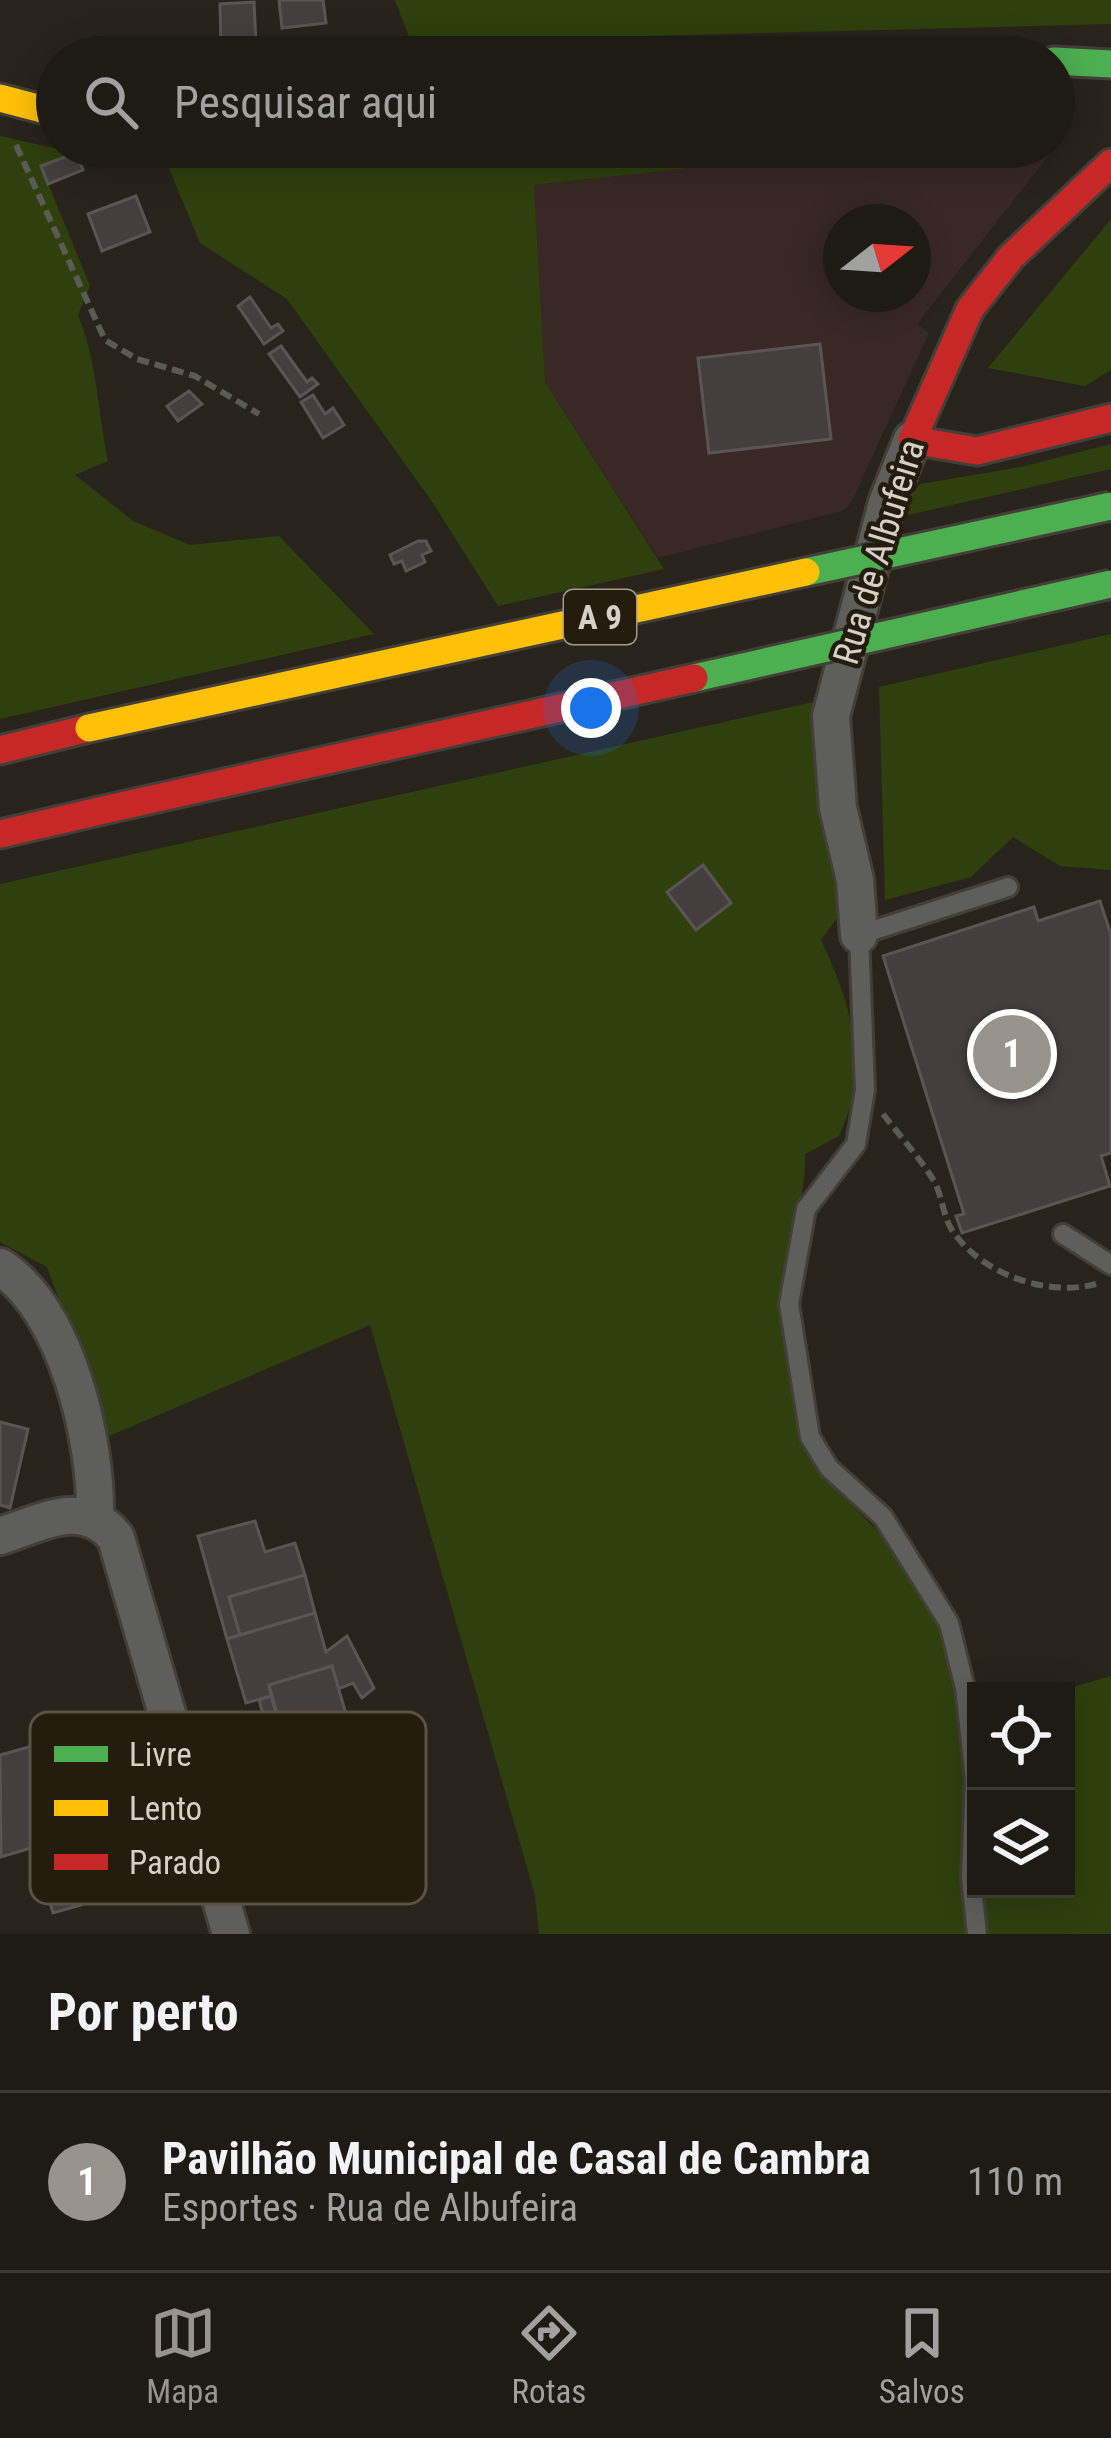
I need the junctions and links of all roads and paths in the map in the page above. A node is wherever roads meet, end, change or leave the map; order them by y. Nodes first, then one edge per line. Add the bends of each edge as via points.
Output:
1 (1098, 63) edge
2 (6, 100) edge
3 (1111, 100) edge
4 (36, 108) edge
5 (1111, 163) edge
6 (928, 402) junction
7 (260, 414) dead end
8 (1111, 418) edge
9 (912, 440) junction
10 (1012, 443) junction
11 (1111, 506) edge
12 (1111, 584) edge
13 (0, 750) edge
14 (0, 834) edge
15 (1008, 887) dead end
16 (859, 935) junction
17 (865, 1090) junction
18 (1063, 1234) dead end
19 (1111, 1265) edge
20 (0, 1267) edge
21 (1111, 1280) edge
22 (95, 1518) junction
23 (0, 1536) edge
24 (167, 1712) edge
25 (222, 1904) edge
26 (231, 1934) edge
27 (977, 1934) edge

1 - 3 main road
2 - 4 main road
2 - 7 path via 16,147 105,340 195,376
5 - 6 main road, Rua de Albufeira via 980,296
6 - 9 main road, Rua de Albufeira
6 - 10 main road via 972,436
8 - 10 main road
9 - 10 main road via 962,452
9 - 16 street, Rua de Albufeira via 887,503 831,716
11 - 13 main road, A 9, bridge
12 - 14 main road, A 9, bridge
15 - 16 lane
16 - 17 lane
17 - 21 path via 935,1183 952,1231 971,1252 1041,1286
17 - 27 lane via 856,1144 806,1209 789,1304 809,1437 883,1517 949,1624 975,1780
18 - 19 lane
20 - 22 street via 52,1325 94,1464
22 - 23 street via 71,1514
22 - 24 street via 118,1544
25 - 26 street

